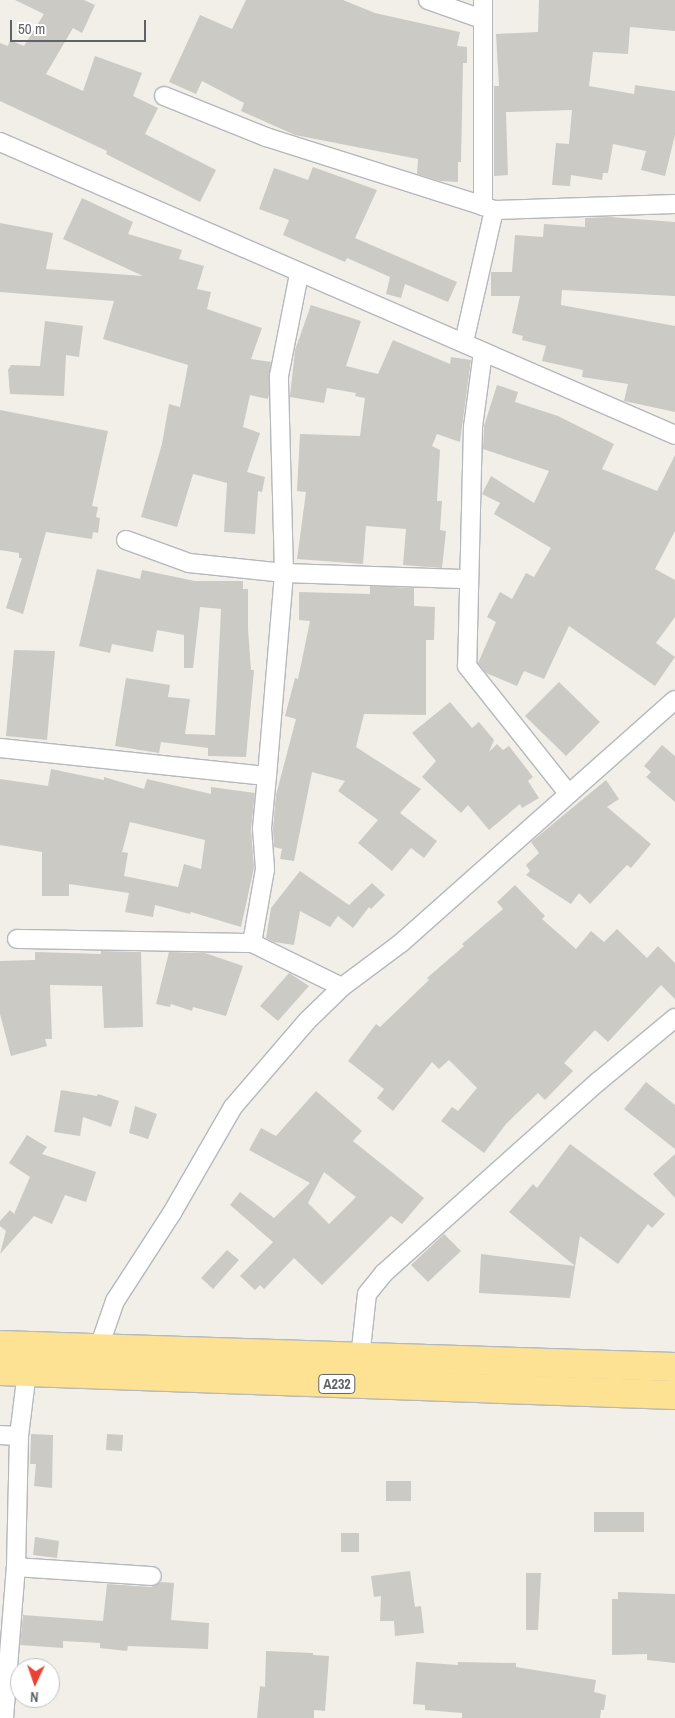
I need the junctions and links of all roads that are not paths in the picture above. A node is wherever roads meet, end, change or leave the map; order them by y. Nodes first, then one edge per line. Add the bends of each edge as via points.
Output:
1 (428, 0) edge
2 (483, 0) edge
3 (482, 19) junction
4 (164, 96) dead end
5 (0, 142) edge
6 (675, 204) edge
7 (489, 208) junction
8 (299, 274) junction
9 (464, 342) junction
10 (483, 352) junction
11 (675, 436) edge
12 (126, 540) dead end
13 (284, 573) junction
14 (469, 579) junction
15 (675, 700) edge
16 (0, 748) edge
17 (267, 776) junction
18 (568, 794) junction
19 (17, 939) dead end
20 (252, 943) junction
21 (342, 987) junction
22 (675, 1018) edge
23 (0, 1345) edge
24 (98, 1350) junction
25 (360, 1358) junction
26 (675, 1367) edge
27 (13, 1372) edge
28 (452, 1374) junction
29 (675, 1395) edge
30 (0, 1435) edge
31 (19, 1436) junction
32 (16, 1567) junction
33 (152, 1576) dead end
34 (4, 1718) edge

1 - 3 street
2 - 3 street
3 - 7 street
4 - 7 street via 266,137
5 - 8 street
6 - 7 street
7 - 9 street
8 - 9 street
8 - 13 street via 279,376
9 - 10 street
10 - 11 street
10 - 14 street via 473,427
12 - 13 street via 190,563
13 - 14 street
13 - 17 street
14 - 18 street via 467,666
15 - 18 street
16 - 17 street
17 - 20 street via 262,828 265,869
18 - 21 street via 401,942
19 - 20 street
20 - 21 street
21 - 24 street via 233,1106 172,1213 116,1301
22 - 25 street via 599,1081 384,1273 368,1294
23 - 24 highway, A232
24 - 25 highway, A232
25 - 28 highway, A232
26 - 28 highway, A232
27 - 28 highway, A232 via 92,1377
27 - 31 street
28 - 29 highway, A232
30 - 31 street
31 - 32 street
32 - 33 street
32 - 34 street

